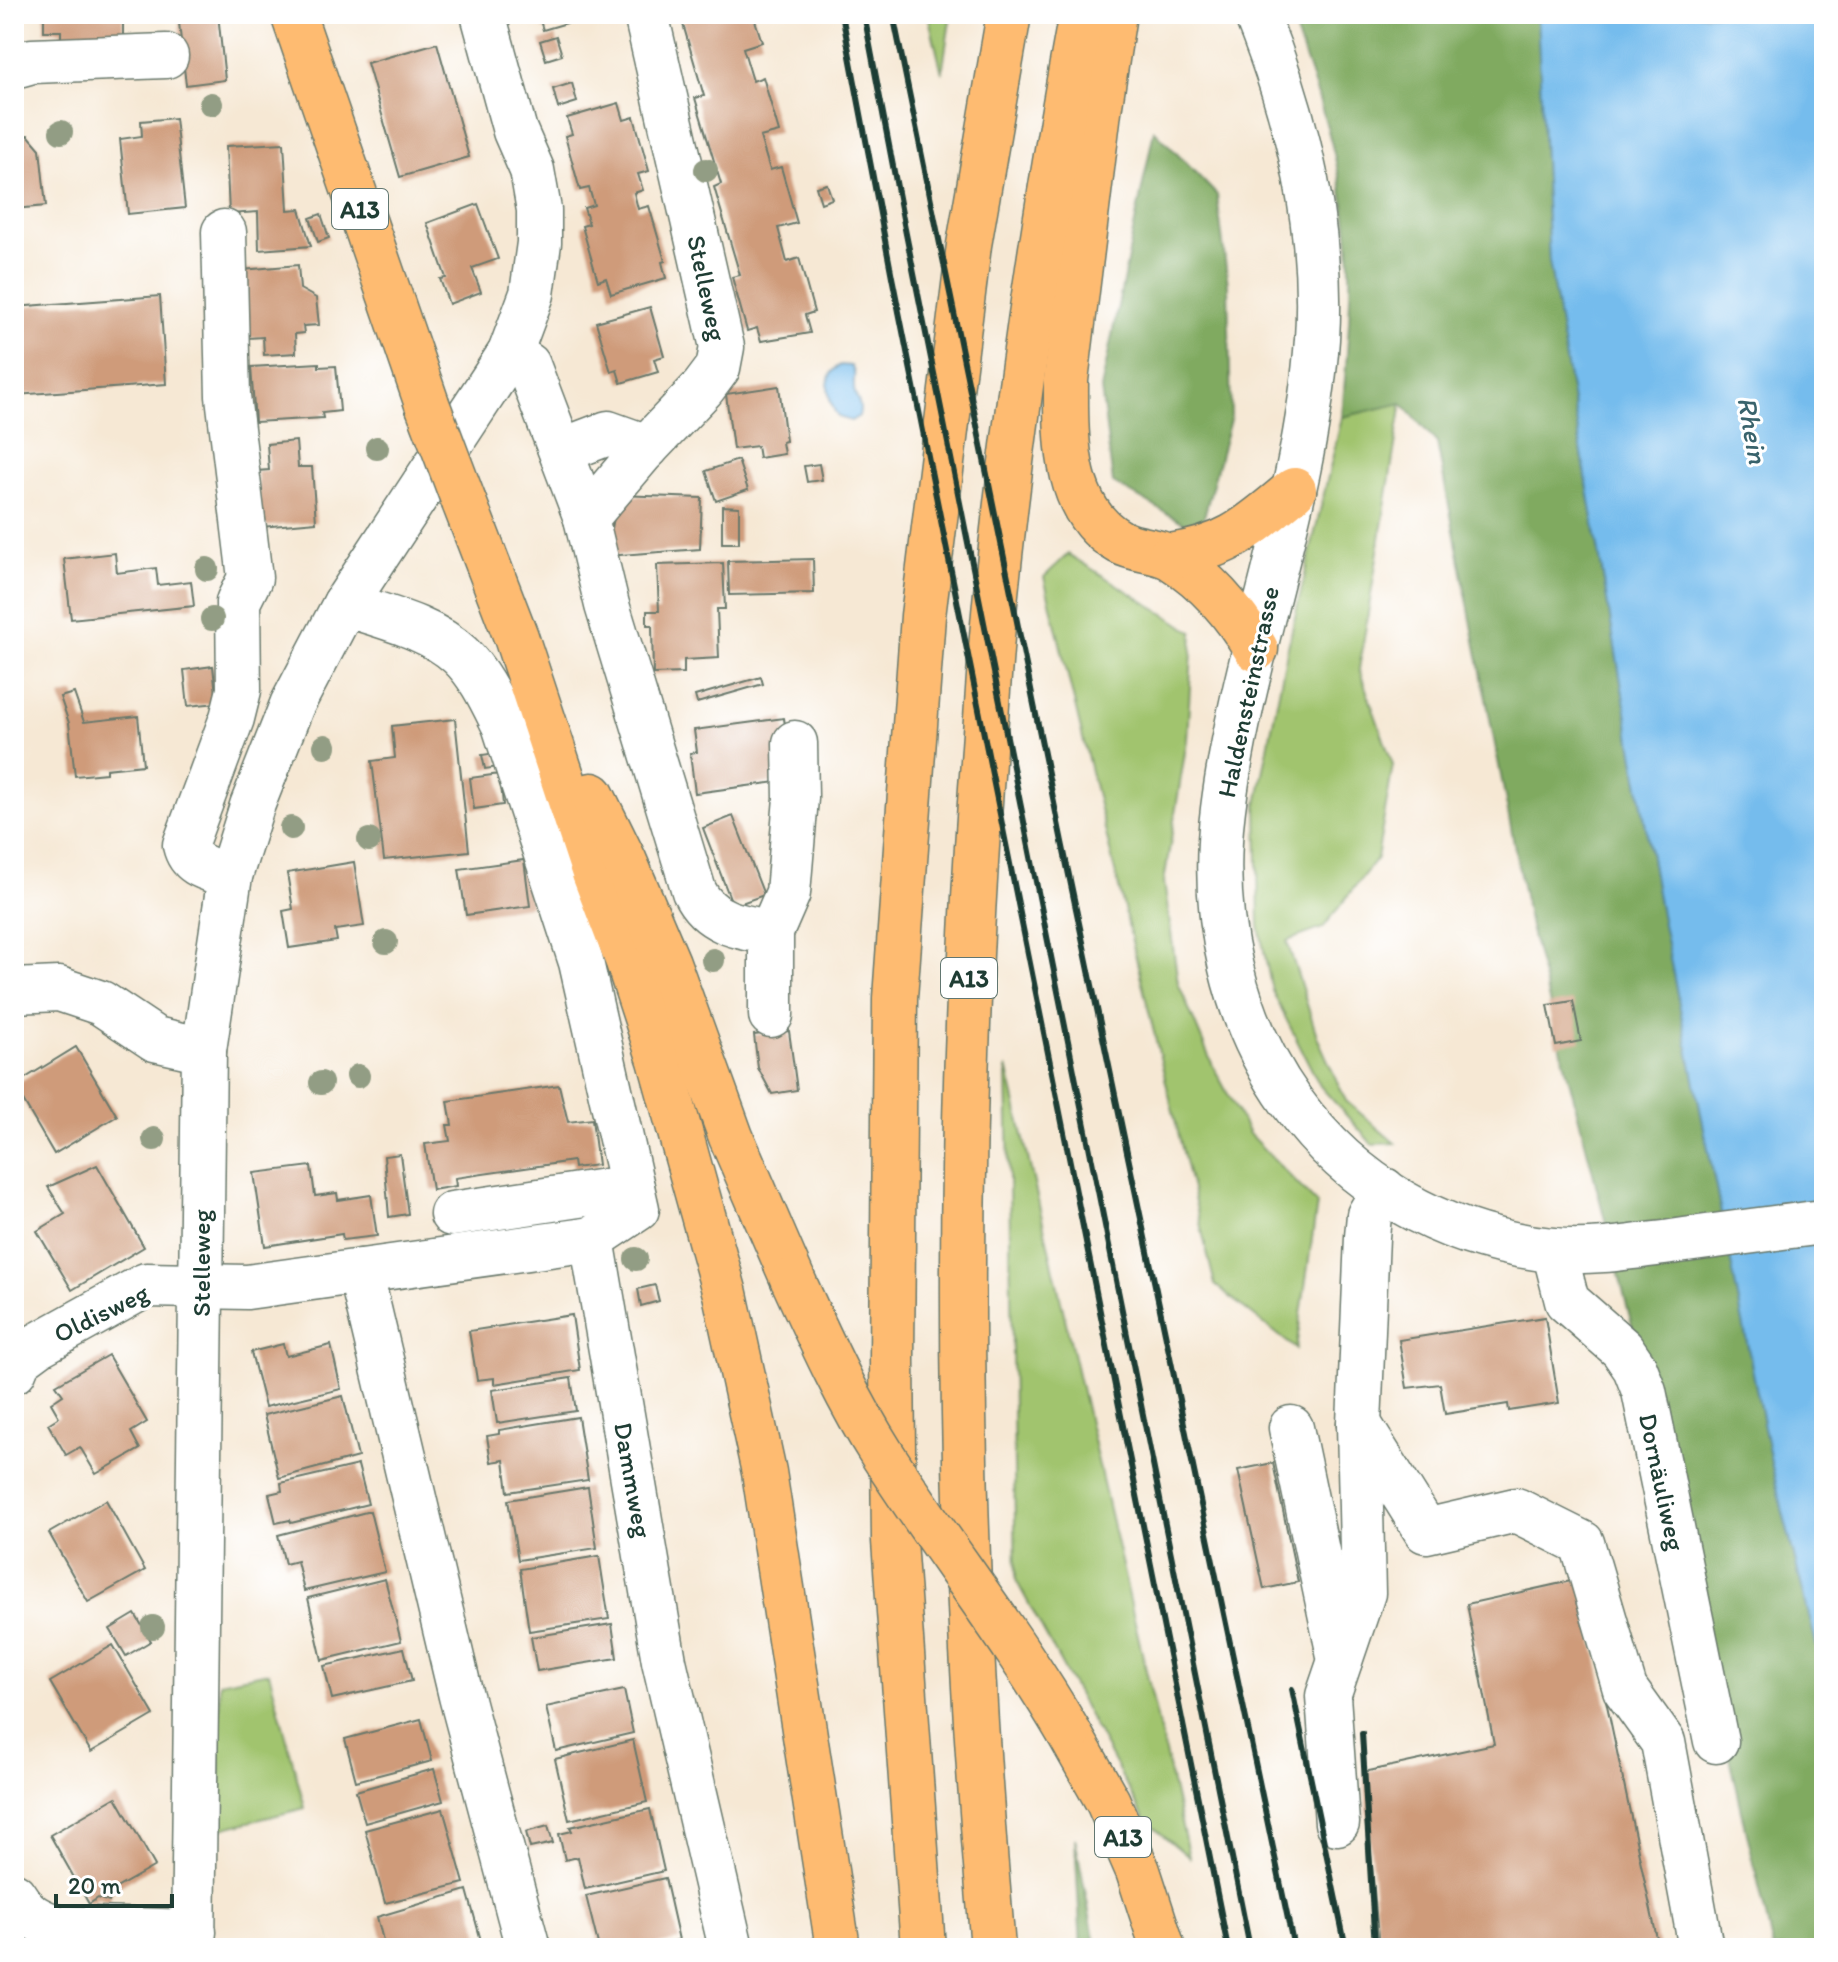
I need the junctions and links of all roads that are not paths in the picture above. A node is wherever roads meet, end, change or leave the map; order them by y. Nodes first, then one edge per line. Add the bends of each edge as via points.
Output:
1 (293, 14) edge
2 (483, 14) edge
3 (646, 14) edge
4 (1009, 14) edge
5 (1081, 14) edge
6 (1114, 14) edge
7 (1256, 14) edge
8 (166, 56) dead end
9 (14, 66) edge
10 (224, 232) dead end
11 (510, 353) junction
12 (647, 447) junction
13 (561, 451) junction
14 (1294, 490) junction
15 (586, 518) junction
16 (1170, 556) junction
17 (345, 604) junction
18 (516, 637) junction
19 (1256, 649) junction
20 (795, 743) dead end
21 (230, 876) junction
22 (771, 932) junction
23 (14, 991) edge
24 (771, 1015) dead end
25 (204, 1050) junction
26 (632, 1187) junction
27 (1384, 1190) junction
28 (452, 1214) dead end
29 (1824, 1222) edge
30 (592, 1239) junction
31 (1554, 1250) junction
32 (360, 1271) junction
33 (201, 1285) junction
34 (16, 1362) edge
35 (1359, 1424) junction
36 (1291, 1428) dead end
37 (1340, 1660) junction
38 (1716, 1741) dead end
39 (1337, 1823) dead end
40 (14, 1895) edge
41 (193, 1940) edge
42 (528, 1948) edge
43 (731, 1948) edge
44 (838, 1948) edge
45 (923, 1948) edge
46 (993, 1948) edge
47 (1163, 1948) edge
48 (1701, 1948) edge

1 - 18 highway, A13, bridge via 427,404
2 - 11 street, Stelleweg via 515,131 532,170 539,210 532,294
3 - 12 street, Stelleweg via 722,347 718,368
4 - 45 highway via 969,245 923,616 895,998 894,1541
5 - 46 highway, A13 via 1038,265 997,589 972,913 962,1300 966,1508
6 - 16 highway via 1066,380 1068,449 1080,496 1102,529 1120,543
7 - 14 street, Haldensteinstrasse via 1280,75 1305,167 1317,266 1317,337
8 - 9 street
10 - 21 street via 228,396 250,578 238,602 239,690 185,845 193,863
11 - 13 street via 528,365
11 - 17 street, Stelleweg
12 - 13 street via 608,433
12 - 15 street, Stelleweg
13 - 15 street
14 - 16 highway via 1225,542
14 - 19 street, Haldensteinstrasse
15 - 22 street via 607,605 699,903 740,928
16 - 19 highway via 1222,599
17 - 21 street, Stelleweg via 292,705
17 - 26 street via 444,642 461,656 498,713 581,962
18 - 44 highway, A13 via 660,1060 725,1294 764,1472
18 - 47 highway, A13, bridge via 625,862 731,1137 854,1408 1069,1733 1108,1802
19 - 27 street, Haldensteinstrasse via 1222,813 1221,915 1237,997 1254,1042 1285,1096 1324,1140
20 - 22 street via 788,893
21 - 25 street, Stelleweg
22 - 24 street
23 - 25 street via 59,989 101,1003 155,1039
25 - 33 street, Stelleweg
26 - 28 street
26 - 30 street via 637,1209
27 - 31 street, Haldensteinstrasse via 1435,1219 1491,1239
27 - 35 street via 1369,1215
29 - 31 street, Haldensteinstrasse via 1605,1250
30 - 32 street
30 - 43 street, Dammweg via 664,1661
31 - 38 street, Dornäuliweg via 1567,1301 1622,1349 1644,1391
32 - 33 street via 247,1287
32 - 42 street via 461,1696
33 - 34 street, Oldisweg via 146,1285
33 - 41 street, Stelleweg
35 - 37 street via 1363,1593
35 - 48 street via 1426,1531 1516,1510 1582,1543 1625,1689 1663,1742
36 - 37 street
37 - 39 street via 1328,1696
40 - 41 street via 25,1913 59,1928

